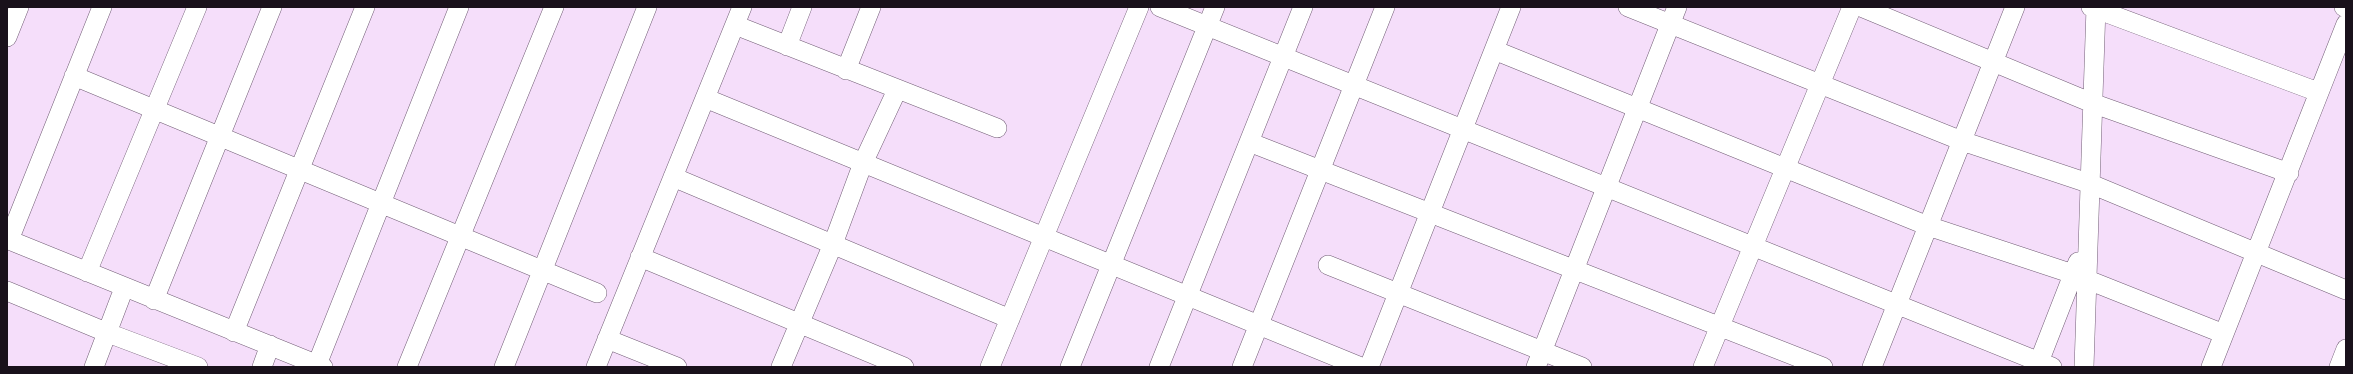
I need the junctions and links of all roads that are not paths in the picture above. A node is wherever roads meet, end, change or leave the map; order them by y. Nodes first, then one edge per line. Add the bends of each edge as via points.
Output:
1 (19, 7) edge
2 (102, 7) edge
3 (197, 7) edge
4 (272, 7) edge
5 (365, 7) edge
6 (459, 7) edge
7 (554, 7) edge
8 (647, 7) edge
9 (742, 7) edge
10 (802, 7) edge
11 (871, 7) edge
12 (1139, 7) edge
13 (1160, 7) edge
14 (1214, 7) edge
15 (1303, 7) edge
16 (1386, 7) edge
17 (1511, 7) edge
18 (1628, 7) edge
19 (1852, 7) edge
20 (1861, 7) edge
21 (2015, 7) edge
22 (2094, 8) edge
23 (1674, 16) edge
24 (2346, 24) edge
25 (735, 25) junction
26 (1207, 26) junction
27 (7, 38) edge
28 (787, 46) junction
29 (1494, 50) junction
30 (1283, 57) junction
31 (1993, 62) junction
32 (846, 70) junction
33 (74, 76) junction
34 (1820, 84) junction
35 (1354, 86) junction
36 (897, 90) junction
37 (2318, 92) junction
38 (705, 98) junction
39 (2092, 103) junction
40 (1638, 108) junction
41 (156, 110) junction
42 (997, 128) dead end
43 (1462, 130) junction
44 (221, 137) junction
45 (1962, 141) junction
46 (1249, 142) junction
47 (863, 163) junction
48 (1786, 168) junction
49 (299, 170) junction
50 (1321, 170) junction
51 (2289, 173) junction
52 (673, 177) junction
53 (2091, 184) junction
54 (1606, 188) junction
55 (381, 202) junction
56 (1430, 212) junction
57 (1928, 226) junction
58 (460, 235) junction
59 (1044, 237) junction
60 (833, 244) junction
61 (1753, 246) junction
62 (2255, 251) junction
63 (640, 257) junction
64 (1111, 265) junction
65 (1328, 265) dead end
66 (1574, 269) junction
67 (542, 271) junction
68 (87, 272) junction
69 (2080, 276) junction
70 (124, 288) junction
71 (2346, 290) edge
72 (7, 292) edge
73 (1398, 292) junction
74 (598, 293) dead end
75 (1187, 296) junction
76 (154, 300) junction
77 (1897, 304) junction
78 (1010, 319) junction
79 (800, 323) junction
80 (1259, 325) junction
81 (1720, 326) junction
82 (234, 332) junction
83 (108, 333) junction
84 (2224, 334) junction
85 (607, 339) junction
86 (270, 345) junction
87 (2346, 349) edge
88 (1539, 359) edge
89 (2042, 365) edge
90 (319, 366) edge
91 (94, 367) edge
92 (198, 367) edge
93 (262, 367) edge
94 (407, 367) edge
95 (504, 367) edge
96 (596, 367) edge
97 (677, 367) edge
98 (781, 367) edge
99 (904, 367) edge
100 (990, 367) edge
101 (1070, 367) edge
102 (1159, 367) edge
103 (1242, 367) edge
104 (1361, 367) edge
105 (1369, 367) edge
106 (1582, 367) edge
107 (1703, 367) edge
108 (1823, 367) edge
109 (1872, 367) edge
110 (2084, 367) edge
111 (2211, 367) edge
112 (2339, 367) edge

1 - 27 street
2 - 33 street
3 - 41 street
4 - 44 street
5 - 49 street
6 - 55 street
7 - 58 street
8 - 67 street
9 - 25 street
10 - 28 street
11 - 32 street
12 - 59 street
13 - 26 street
14 - 26 street
15 - 30 street
16 - 35 street
17 - 29 street
18 - 23 street
19 - 34 street
20 - 31 street
21 - 31 street
22 - 37 street
22 - 39 street
23 - 34 street
23 - 40 street
24 - 37 street
25 - 28 street
25 - 38 street
26 - 30 street
26 - 64 street
28 - 32 street
29 - 40 street
29 - 43 street
30 - 35 street
30 - 46 street
31 - 39 street
31 - 45 street
32 - 36 street
33 - 41 street
33 - 68 street via 9,240
34 - 45 street
34 - 48 street
35 - 43 street
35 - 50 street
36 - 42 street
36 - 47 street
37 - 51 street
38 - 47 street
38 - 52 street
39 - 51 street
39 - 53 street
40 - 48 street
40 - 54 street
41 - 44 street
41 - 68 street
43 - 54 street
43 - 56 street
44 - 49 street
44 - 76 street
45 - 53 street
45 - 57 street
46 - 50 street
46 - 75 street
47 - 59 street
47 - 60 street
48 - 57 street
48 - 61 street
49 - 55 street
49 - 82 street
50 - 56 street
50 - 80 street
51 - 62 street
52 - 60 street
52 - 63 street
53 - 62 street
53 - 69 street via 2088,240
54 - 61 street
54 - 66 street
55 - 58 street
55 - 90 street
56 - 66 street
56 - 73 street
57 - 69 street
57 - 77 street
58 - 67 street
58 - 94 street
59 - 64 street
59 - 78 street
60 - 78 street
60 - 79 street
61 - 77 street
61 - 81 street
62 - 71 street
62 - 84 street
63 - 79 street
63 - 85 street
64 - 75 street
64 - 101 street
65 - 73 street
66 - 81 street
66 - 88 street
67 - 74 street
67 - 95 street
68 - 70 street
69 - 84 street
69 - 89 street
69 - 110 street
70 - 76 street
70 - 83 street
72 - 83 street
73 - 88 street
73 - 105 street
75 - 80 street
75 - 102 street
76 - 82 street
77 - 89 street
77 - 109 street
78 - 100 street
79 - 98 street
79 - 99 street
80 - 103 street
80 - 104 street
81 - 107 street
81 - 108 street
82 - 86 street
83 - 91 street
83 - 92 street
84 - 111 street
85 - 96 street
85 - 97 street
86 - 90 street
86 - 93 street
87 - 112 street
88 - 106 street

